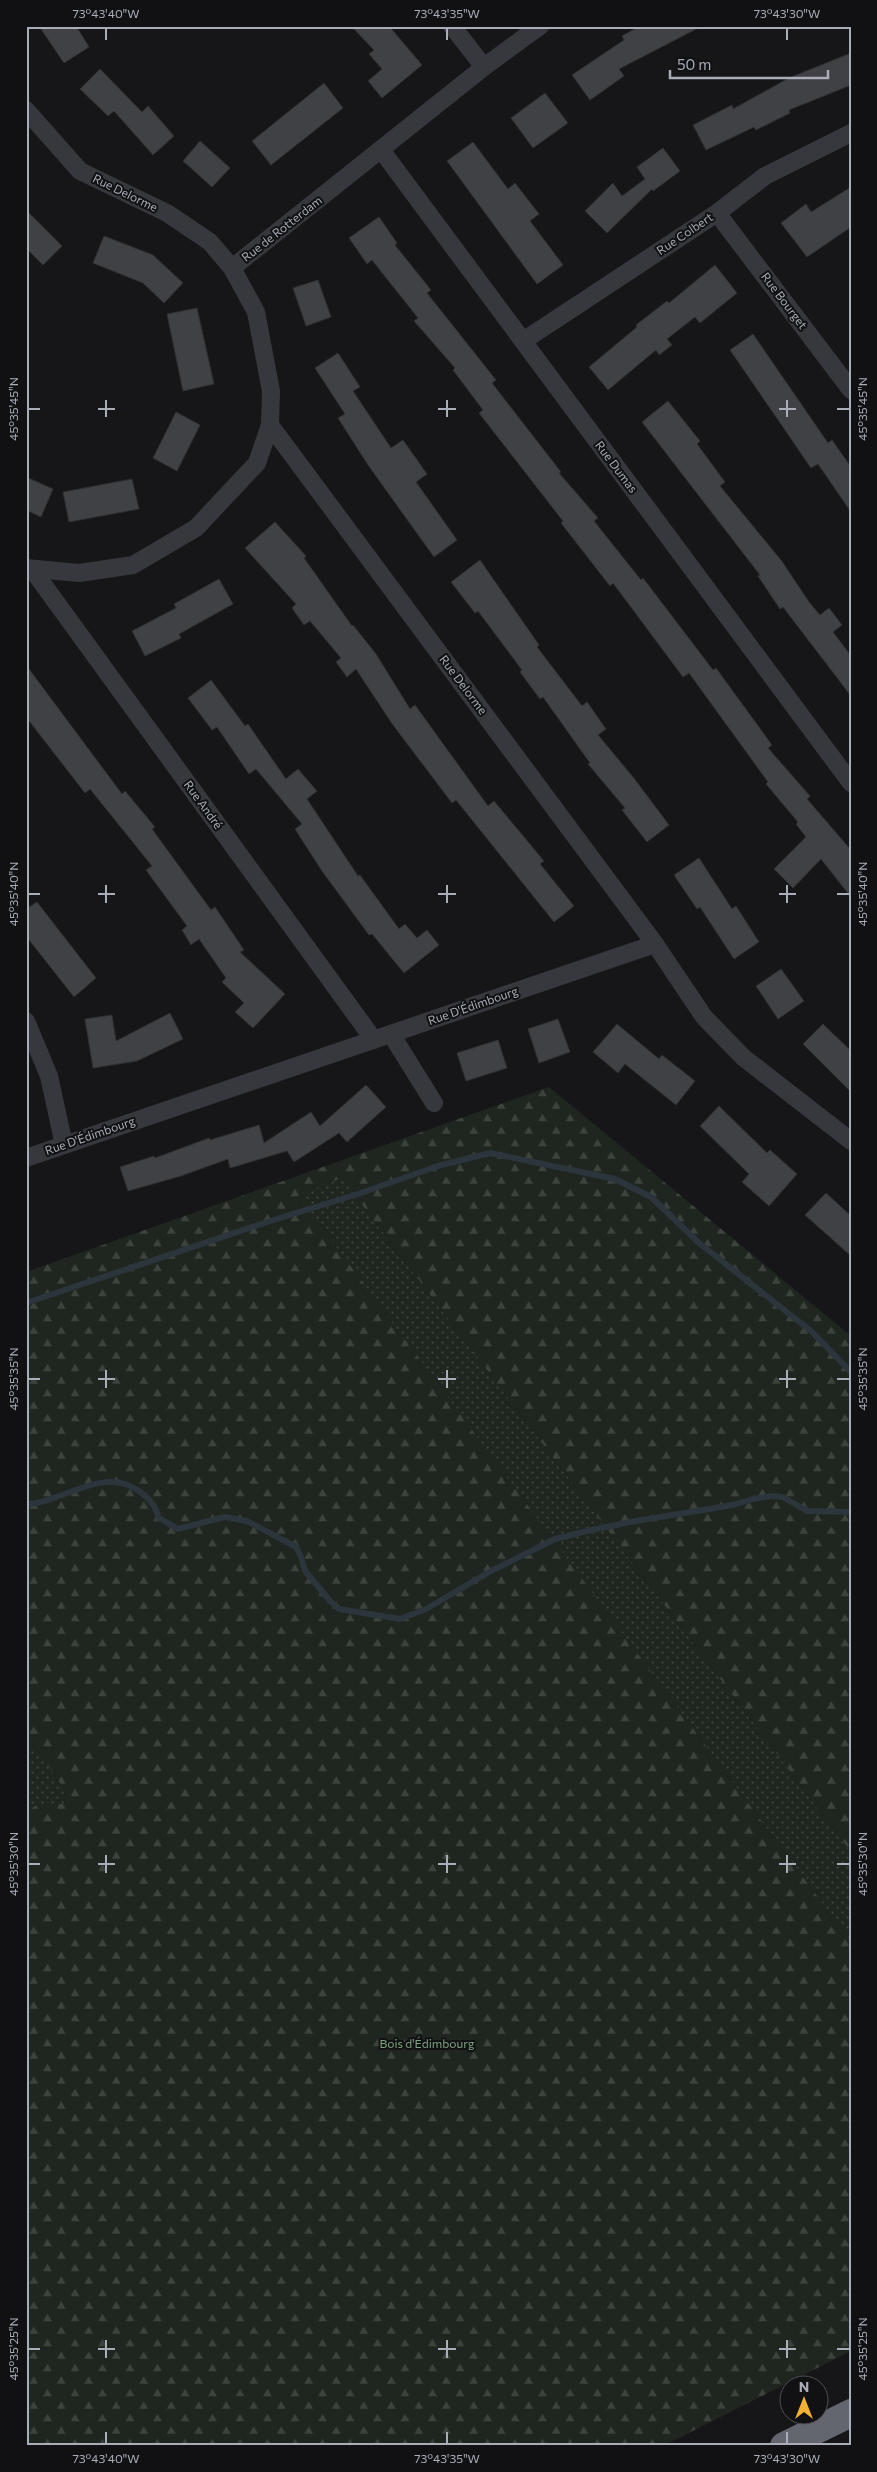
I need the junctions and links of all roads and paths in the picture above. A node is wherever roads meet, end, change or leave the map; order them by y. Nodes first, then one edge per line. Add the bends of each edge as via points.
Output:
1 (452, 26) edge
2 (540, 26) edge
3 (484, 67) junction
4 (26, 110) edge
5 (851, 133) edge
6 (382, 151) junction
7 (717, 212) junction
8 (232, 268) junction
9 (523, 341) junction
10 (851, 390) edge
11 (270, 425) junction
12 (29, 569) edge
13 (851, 782) edge
14 (655, 944) junction
15 (26, 1021) edge
16 (382, 1037) junction
17 (434, 1103) dead end
18 (851, 1140) edge
19 (64, 1145) junction
20 (26, 1158) edge
21 (851, 2413) edge
22 (784, 2446) edge

1 - 3 street
2 - 3 street, Rue de Rotterdam
3 - 6 street, Rue de Rotterdam
4 - 8 street, Rue Delorme via 80,171 167,213 210,242
5 - 7 street, Rue Colbert via 765,176
6 - 8 street, Rue de Rotterdam
6 - 9 street, Rue Dumas
7 - 9 street, Rue Colbert
7 - 10 street, Rue Bourget
8 - 11 street, Rue de Rotterdam via 256,312 271,391
9 - 13 street, Rue Dumas
11 - 12 street, Rue de Rotterdam via 257,463 196,528 168,546 133,565 79,573
11 - 14 street, Rue Delorme
12 - 16 street, Rue André
14 - 16 street, Rue D'Édimbourg
14 - 18 street via 704,1017 744,1058
15 - 19 street via 49,1076
16 - 17 street, Rue André
16 - 19 street, Rue D'Édimbourg
19 - 20 street, Rue D'Édimbourg
21 - 22 highway

